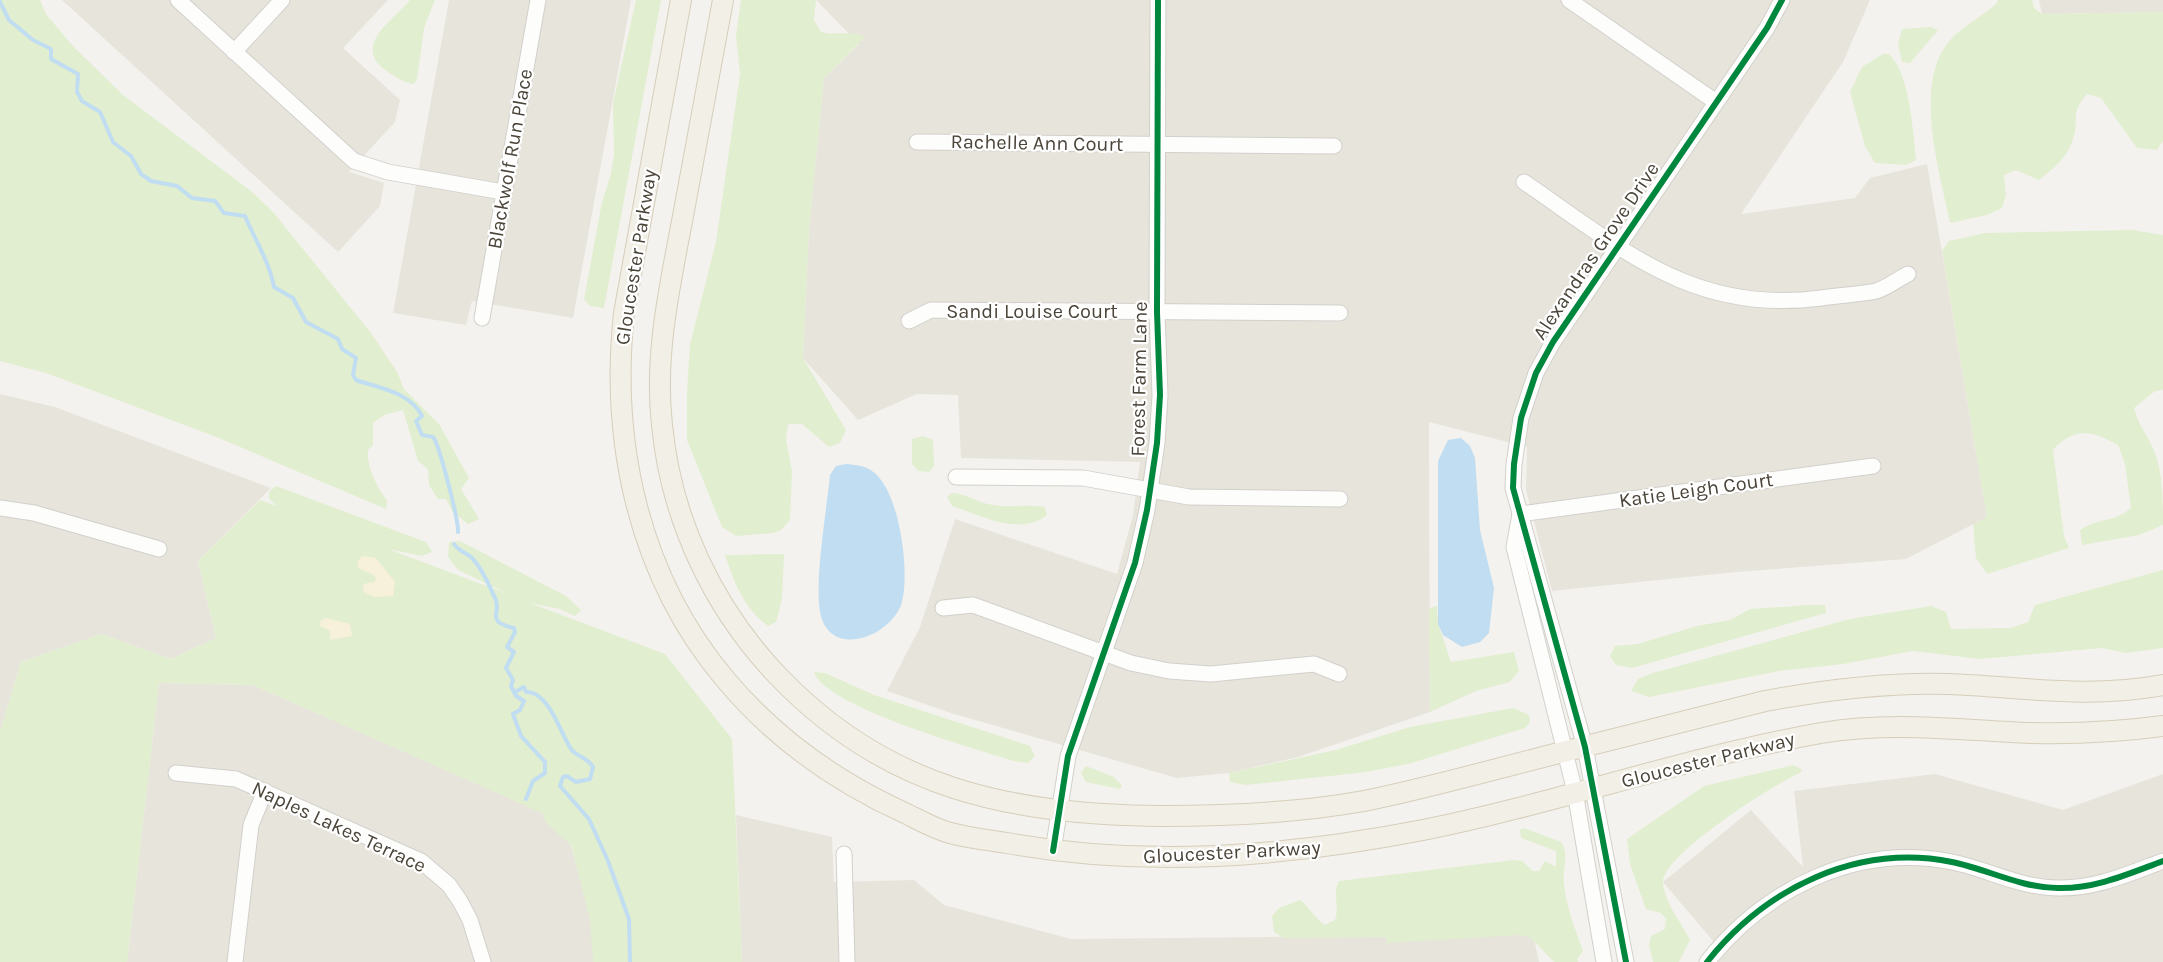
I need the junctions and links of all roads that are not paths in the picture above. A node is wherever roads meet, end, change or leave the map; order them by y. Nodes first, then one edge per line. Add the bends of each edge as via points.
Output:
1 (178, 0) edge
2 (282, 0) edge
3 (538, 0) edge
4 (681, 0) edge
5 (723, 0) edge
6 (1158, 0) edge
7 (1569, 0) edge
8 (1782, 0) edge
9 (234, 52) junction
10 (1716, 102) junction
11 (917, 142) dead end
12 (1157, 144) junction
13 (1334, 146) dead end
14 (1524, 182) dead end
15 (503, 192) junction
16 (1618, 247) junction
17 (1908, 274) dead end
18 (1157, 312) junction
19 (1340, 312) dead end
20 (482, 318) dead end
21 (909, 321) dead end
22 (1873, 466) dead end
23 (956, 477) dead end
24 (1151, 490) junction
25 (1340, 500) dead end
26 (0, 508) edge
27 (1520, 514) junction
28 (159, 549) dead end
29 (943, 608) dead end
30 (1104, 653) junction
31 (1339, 674) dead end
32 (2163, 686) edge
33 (2163, 726) edge
34 (1585, 747) junction
35 (1565, 751) junction
36 (176, 773) dead end
37 (1584, 790) junction
38 (265, 791) junction
39 (1058, 811) junction
40 (1053, 851) junction
41 (844, 854) dead end
42 (2163, 861) edge
43 (235, 962) edge
44 (483, 962) edge
45 (848, 962) edge
46 (1604, 962) edge
47 (1626, 962) edge
48 (1707, 962) edge

1 - 9 street
2 - 9 street
3 - 15 street, Blackwolf Run Place
4 - 40 main road, Gloucester Parkway via 620,352 624,456 643,530 664,580 714,666 753,712 793,747 842,781 947,832
5 - 39 main road, Gloucester Parkway via 664,320 659,377 668,463 689,537 708,579 757,654 832,725 899,767 957,791
6 - 12 street, Forest Farm Lane
7 - 10 street
8 - 10 street, Alexandras Grove Drive
9 - 15 street via 354,161 388,172
10 - 16 street, Alexandras Grove Drive
11 - 12 street, Rachelle Ann Court
12 - 13 street, Rachelle Ann Court
12 - 18 street, Forest Farm Lane
14 - 16 street
15 - 20 street, Blackwolf Run Place
16 - 17 street via 1671,278 1724,295 1757,300 1807,300 1877,290
16 - 27 street, Alexandras Grove Drive via 1553,342 1527,395 1514,464 1513,488
18 - 19 street, Sandi Louise Court
18 - 21 street, Sandi Louise Court via 931,310
18 - 24 street, Forest Farm Lane via 1160,396
22 - 27 street, Katie Leigh Court
23 - 24 street via 1083,478
24 - 25 street via 1190,497
24 - 30 street, Forest Farm Lane via 1135,563
26 - 28 street via 34,513
27 - 34 street, Alexandras Grove Drive
27 - 35 street, Alexandras Grove Drive via 1514,547
29 - 30 street via 973,605
30 - 31 street via 1131,663 1190,673 1314,664
30 - 39 street, Forest Farm Lane via 1068,756
32 - 34 main road, Gloucester Parkway via 2090,694 1948,684 1823,690
33 - 37 main road, Gloucester Parkway via 2080,733 1911,725 1867,727 1788,739
34 - 35 main road, Gloucester Parkway
34 - 37 street, Alexandras Grove Drive
35 - 37 street, Alexandras Grove Drive
35 - 39 main road, Gloucester Parkway via 1395,794 1282,812 1184,816
36 - 38 street, Naples Lakes Terrace via 236,779
37 - 40 main road, Gloucester Parkway via 1427,829 1276,853 1144,859
37 - 46 street
37 - 47 street
38 - 43 street via 251,825
38 - 44 street, Naples Lakes Terrace via 405,853 435,872 460,901
39 - 40 street, Forest Farm Lane
41 - 45 street
42 - 48 street via 2080,888 2034,886 1924,858 1846,866 1794,886 1768,902 1744,920

